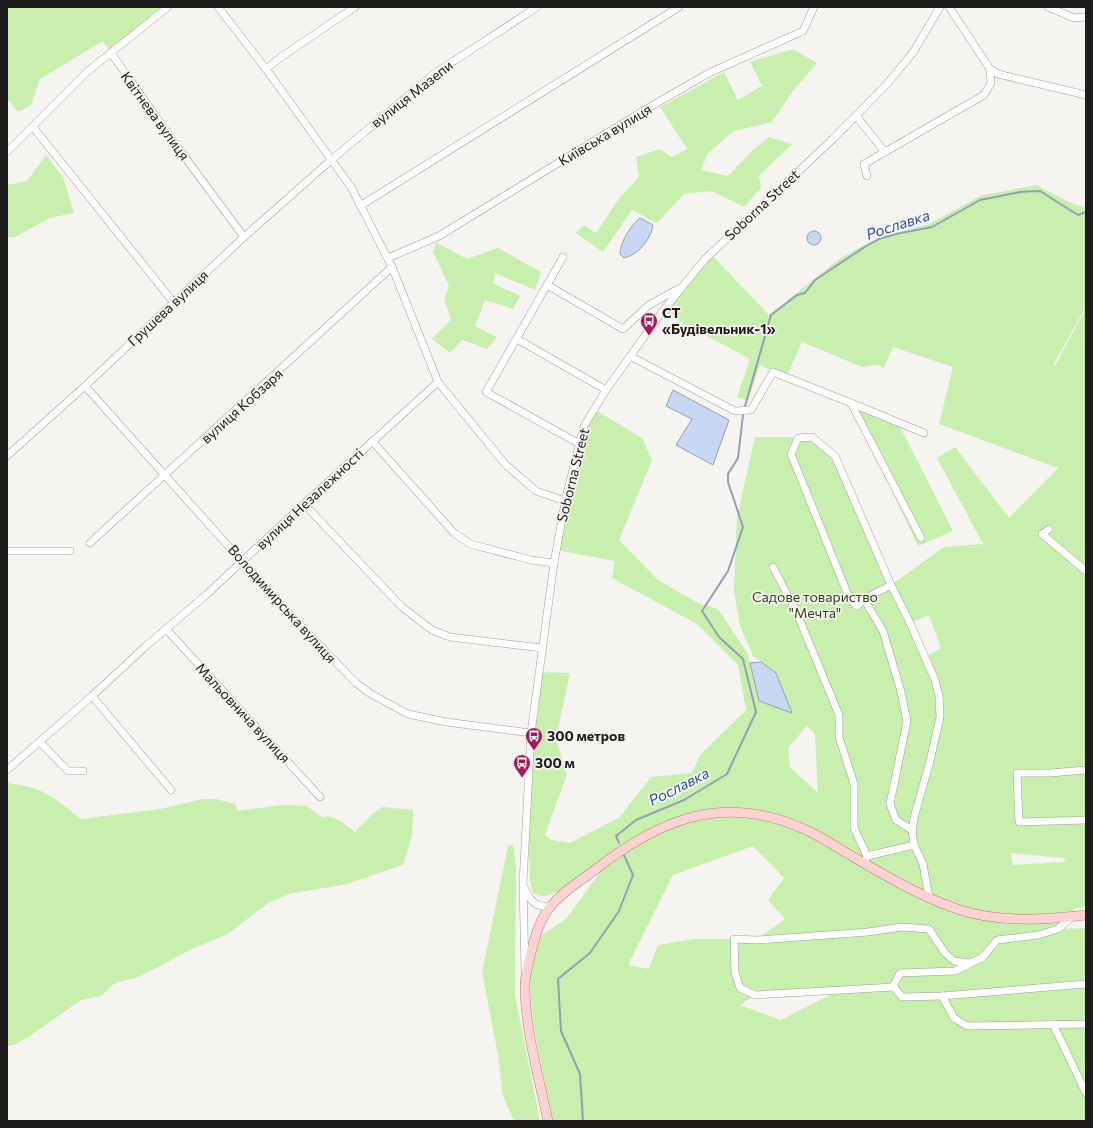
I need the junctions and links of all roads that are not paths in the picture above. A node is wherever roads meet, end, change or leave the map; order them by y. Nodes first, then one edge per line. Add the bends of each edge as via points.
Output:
1 (168, 7) edge
2 (218, 7) edge
3 (355, 7) edge
4 (537, 7) edge
5 (679, 7) edge
6 (814, 7) edge
7 (940, 7) edge
8 (949, 7) edge
9 (1048, 7) edge
10 (1086, 17) edge
11 (111, 53) junction
12 (266, 69) junction
13 (990, 69) junction
14 (1086, 95) edge
15 (856, 116) junction
16 (33, 127) junction
17 (7, 152) edge
18 (885, 152) junction
19 (330, 161) junction
20 (867, 176) dead end
21 (360, 206) junction
22 (244, 237) junction
23 (563, 257) dead end
24 (388, 258) junction
25 (392, 267) junction
26 (547, 285) junction
27 (681, 287) junction
28 (174, 303) junction
29 (517, 339) junction
30 (630, 356) junction
31 (438, 382) junction
32 (85, 386) junction
33 (606, 390) junction
34 (851, 403) junction
35 (924, 433) dead end
36 (372, 441) junction
37 (578, 443) junction
38 (7, 456) edge
39 (165, 476) junction
40 (565, 501) junction
41 (304, 504) junction
42 (1048, 529) dead end
43 (921, 538) dead end
44 (90, 543) dead end
45 (7, 551) edge
46 (70, 551) dead end
47 (243, 561) junction
48 (554, 562) junction
49 (773, 567) dead end
50 (1086, 572) edge
51 (891, 585) junction
52 (864, 598) junction
53 (166, 629) junction
54 (542, 648) junction
55 (92, 696) junction
56 (531, 733) junction
57 (40, 742) junction
58 (7, 770) edge
59 (1086, 770) edge
60 (83, 771) dead end
61 (171, 790) dead end
62 (320, 797) dead end
63 (1086, 820) edge
64 (912, 830) junction
65 (914, 845) junction
66 (866, 860) junction
67 (523, 883) junction
68 (929, 898) junction
69 (552, 904) junction
70 (1086, 915) edge
71 (1073, 916) junction
72 (970, 963) junction
73 (525, 983) junction
74 (1086, 984) edge
75 (894, 987) junction
76 (942, 996) junction
77 (1053, 1024) junction
78 (1086, 1024) edge
79 (1086, 1093) edge
80 (548, 1121) edge

1 - 11 street
2 - 12 street
3 - 12 street
4 - 19 street, вулиця Мазепи via 434,74
5 - 21 street
6 - 24 street, Київська вулиця via 803,31 708,73 439,236
7 - 15 street, Soborna Street via 914,51
8 - 13 street
9 - 10 street via 1074,18
11 - 16 street via 88,71
11 - 22 street, Квітнева вулиця
12 - 19 street
13 - 14 street via 998,74
13 - 18 street via 991,83 984,95
15 - 18 street
15 - 27 street, Soborna Street via 705,258
16 - 17 street
16 - 28 street
18 - 20 street via 864,164
19 - 21 street via 345,178
19 - 22 street, Грушева вулиця
21 - 24 street
22 - 28 street, Грушева вулиця
23 - 26 street
24 - 25 street
25 - 31 street
25 - 39 street, вулиця Кобзаря
26 - 27 street via 623,329 650,305
26 - 29 street
27 - 30 street, Soborna Street
28 - 32 street, Грушева вулиця
29 - 33 street
29 - 37 street via 486,392
30 - 33 street, Soborna Street
30 - 34 street via 735,411 751,410 773,372
31 - 36 street, вулиця Незалежності
31 - 40 street via 505,464 536,491
32 - 38 street, Грушева вулиця
32 - 39 street, Володимирська вулиця
33 - 37 street, Soborna Street via 584,426
34 - 35 street
34 - 43 street
36 - 41 street, вулиця Незалежності
36 - 48 street via 454,533 470,544 530,560
37 - 40 street, Soborna Street
39 - 44 street, вулиця Кобзаря
39 - 47 street, Володимирська вулиця
40 - 48 street, Soborna Street
41 - 47 street, вулиця Незалежності
41 - 54 street via 402,607 432,630 450,636
42 - 50 street via 1042,534
45 - 46 street
47 - 53 street, вулиця Незалежності
47 - 56 street, Володимирська вулиця via 337,665 371,694 408,714 446,722
48 - 54 street, Soborna Street
49 - 66 street via 796,611 839,715 839,737 854,784 854,828
51 - 52 street
51 - 52 street via 835,456 812,437 798,438 791,454 850,600 857,606
51 - 64 street via 926,657 939,696 940,717
52 - 64 street via 883,631 907,721 890,804 896,820
53 - 55 street, вулиця Незалежності
53 - 62 street, Мальовнича вулиця
54 - 56 street, Soborna Street
55 - 57 street, вулиця Незалежності
55 - 61 street
56 - 67 street, Soborna Street
57 - 58 street, вулиця Незалежності
57 - 60 street via 68,771
59 - 63 street via 1017,773 1019,822
64 - 65 street
65 - 66 street
65 - 68 street via 922,864
66 - 68 main road via 893,880
66 - 69 main road via 799,826 744,813 715,812 686,817 642,837 614,855
67 - 69 street via 527,895 536,905 545,907
67 - 73 street, Soborna Street
68 - 71 main road via 958,910 993,918 1045,919
69 - 73 main road via 534,940
70 - 71 main road
71 - 72 street via 1058,930 997,940 982,957
72 - 75 street via 955,971 900,973
72 - 75 street via 954,961 929,930 902,927 757,940 734,939 735,973 740,988 755,995
73 - 80 main road via 531,1039
74 - 76 street
75 - 76 street via 902,997
76 - 77 street via 954,1018 967,1026
77 - 78 street
77 - 79 street

